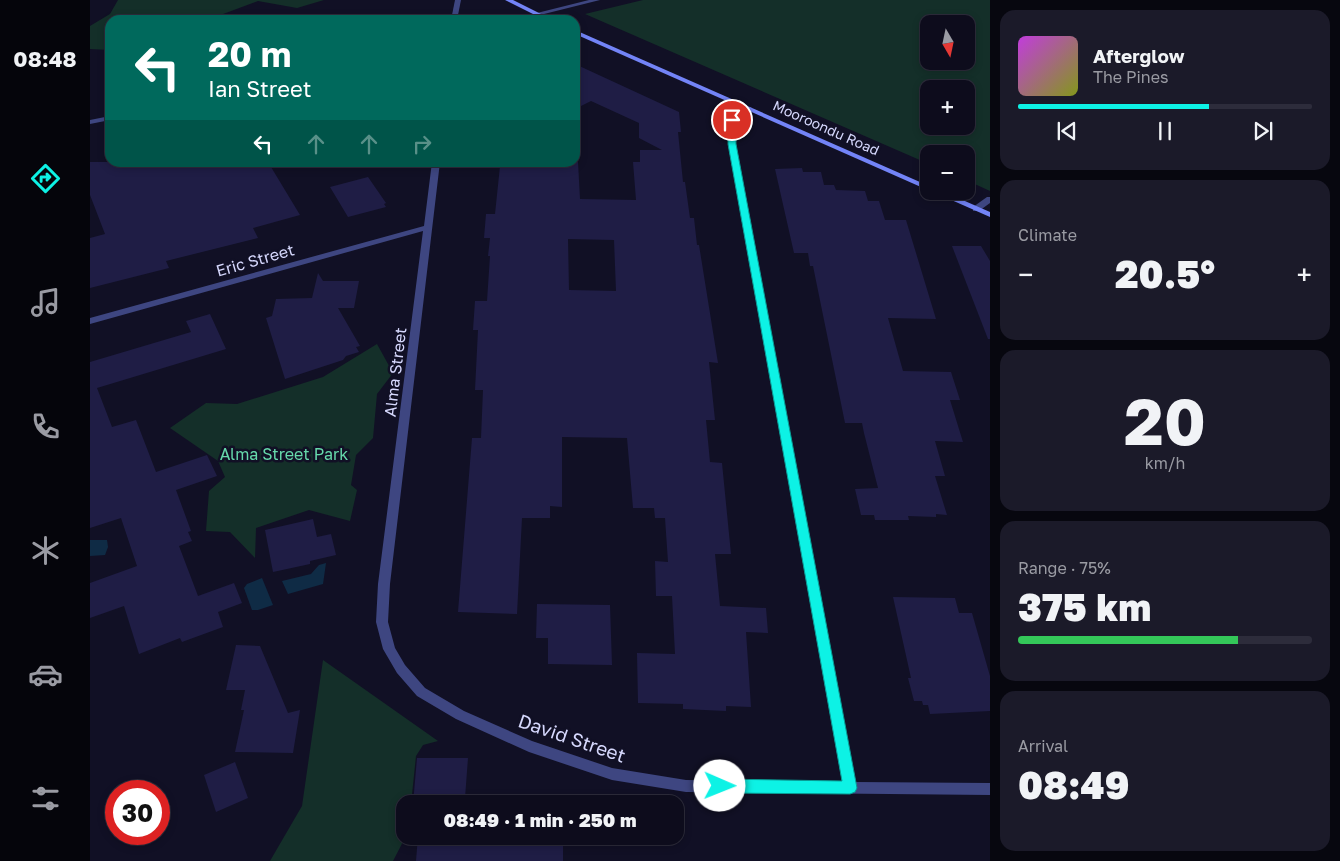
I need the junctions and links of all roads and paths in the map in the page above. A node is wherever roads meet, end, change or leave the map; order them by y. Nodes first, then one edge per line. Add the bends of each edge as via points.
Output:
1 (458, 0) edge
2 (508, 0) edge
3 (597, 0) edge
4 (536, 14) joint
5 (455, 15) edge
6 (580, 34) edge
7 (748, 109) junction
8 (105, 119) edge
9 (90, 122) edge
10 (435, 167) edge
11 (920, 184) edge
12 (990, 199) edge
13 (956, 200) edge
14 (976, 209) junction
15 (990, 215) edge
16 (428, 227) junction
17 (90, 321) edge
18 (384, 584) joint
19 (850, 788) junction
20 (990, 789) edge

1 - 5 street
2 - 4 street
3 - 4 street
6 - 7 street, Mooroondu Road
7 - 11 street, Mooroondu Road
7 - 19 street via 732,120 732,144
8 - 9 street
10 - 16 street, Alma Street
12 - 14 street
13 - 14 street
14 - 15 street
16 - 17 street, Eric Street
16 - 18 street, Alma Street
18 - 19 street, David Street via 382,622 389,649 421,692 460,716 528,746 612,774 686,786
19 - 20 street, David Street

